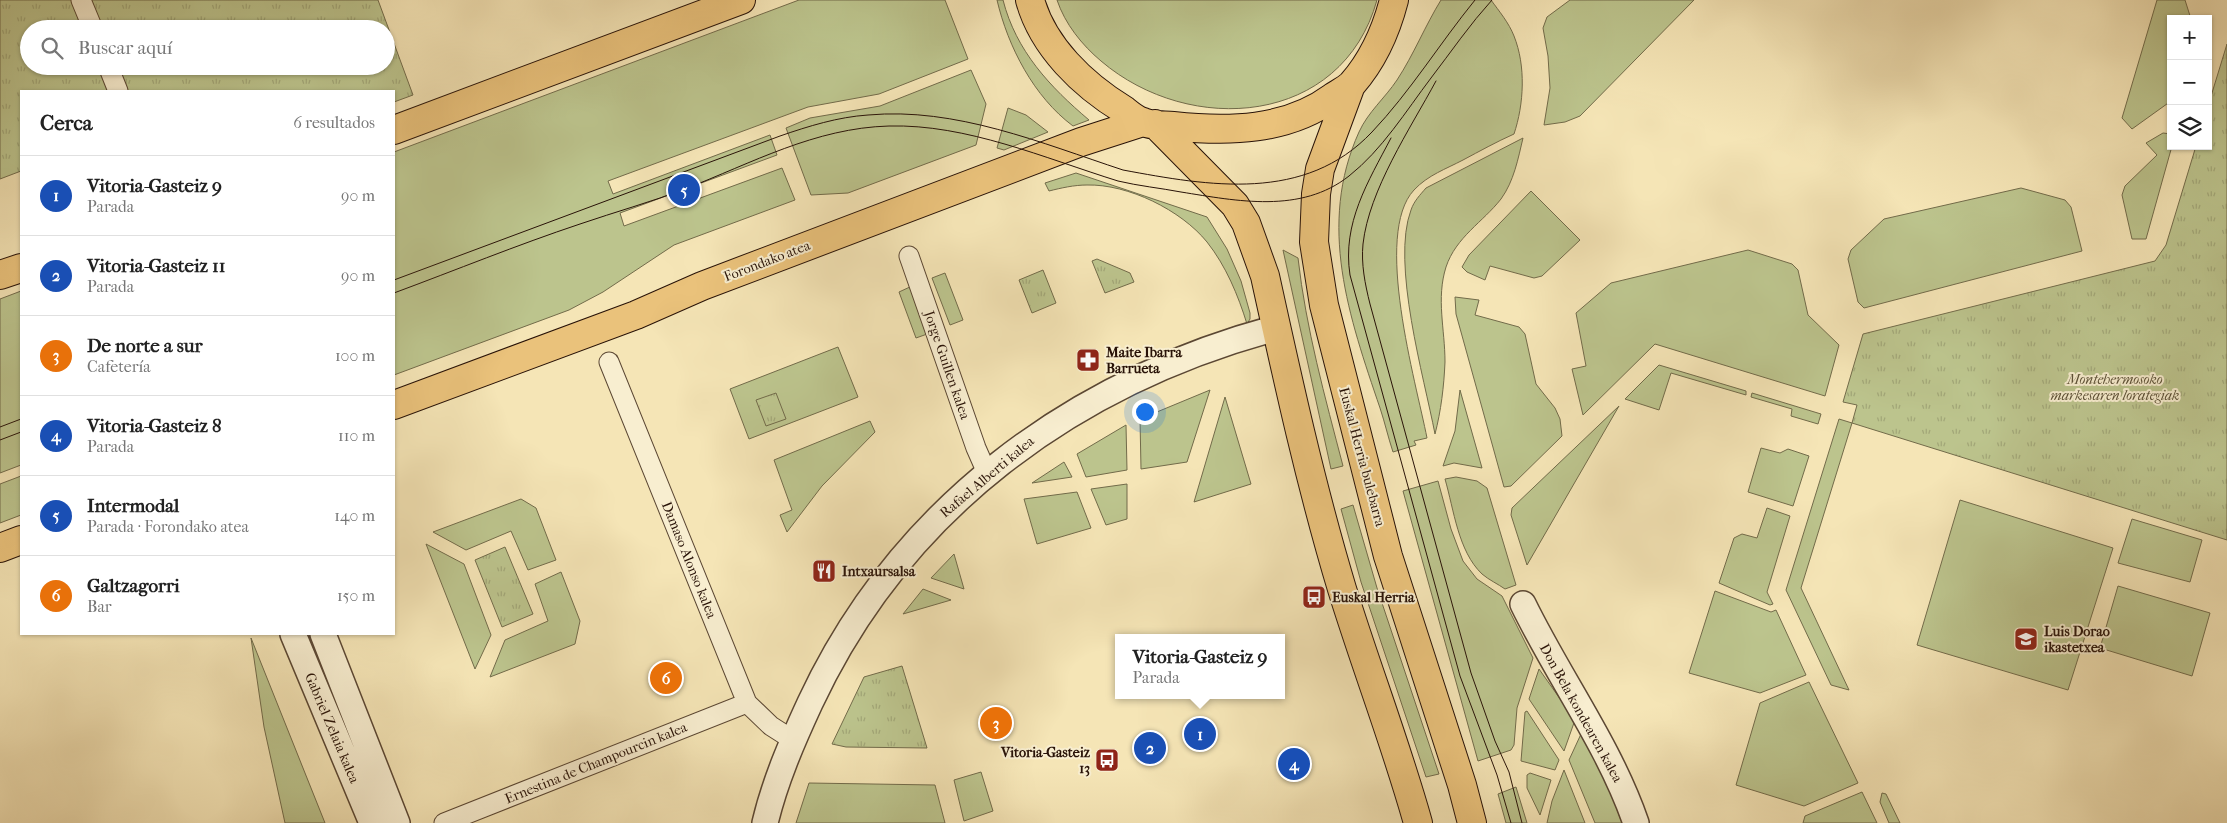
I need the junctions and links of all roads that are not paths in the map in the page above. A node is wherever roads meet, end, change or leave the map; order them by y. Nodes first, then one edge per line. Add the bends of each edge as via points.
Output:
1 (81, 0) edge
2 (741, 0) edge
3 (1030, 0) edge
4 (1394, 0) edge
5 (89, 20) edge
6 (112, 75) edge
7 (1351, 85) junction
8 (118, 90) edge
9 (1149, 123) junction
10 (395, 130) edge
11 (909, 256) dead end
12 (20, 268) edge
13 (0, 276) edge
14 (1276, 328) junction
15 (609, 362) dead end
16 (395, 405) edge
17 (987, 473) junction
18 (20, 540) edge
19 (0, 548) edge
20 (1523, 604) dead end
21 (293, 635) edge
22 (323, 635) edge
23 (747, 703) junction
24 (793, 740) junction
25 (372, 823) edge
26 (397, 823) edge
27 (444, 823) edge
28 (766, 823) edge
29 (1418, 823) edge
30 (1472, 823) edge
31 (1636, 823) edge

1 - 5 street
2 - 10 main road
3 - 9 main road via 1056,52 1090,86
4 - 7 main road via 1387,26 1372,57
6 - 8 street
7 - 9 main road via 1321,106 1261,127 1197,129
7 - 30 main road, Euskal Herria bulebarra via 1320,169 1316,194 1314,242 1324,305 1388,556
9 - 14 main road via 1230,198 1246,223 1266,276
9 - 16 main road, Forondako atea via 1081,142
11 - 17 street, Jorge Guillen kalea
12 - 13 main road
14 - 17 street, Rafael Alberti kalea via 1223,344 1104,395 1023,445
14 - 29 main road via 1342,588
15 - 23 street, Damaso Alonso kalea
17 - 24 street, Rafael Alberti kalea via 933,523 866,604 821,680
18 - 19 main road
20 - 31 street, Don Bela kondearen kalea via 1594,730
21 - 25 street, Gabriel Zelaia kalea
22 - 26 street, Gabriel Zelaia kalea
23 - 24 street, Damaso Alonso kalea via 771,726
23 - 27 street, Ernestina de Champourcin kalea
24 - 28 street, Rafael Alberti kalea

